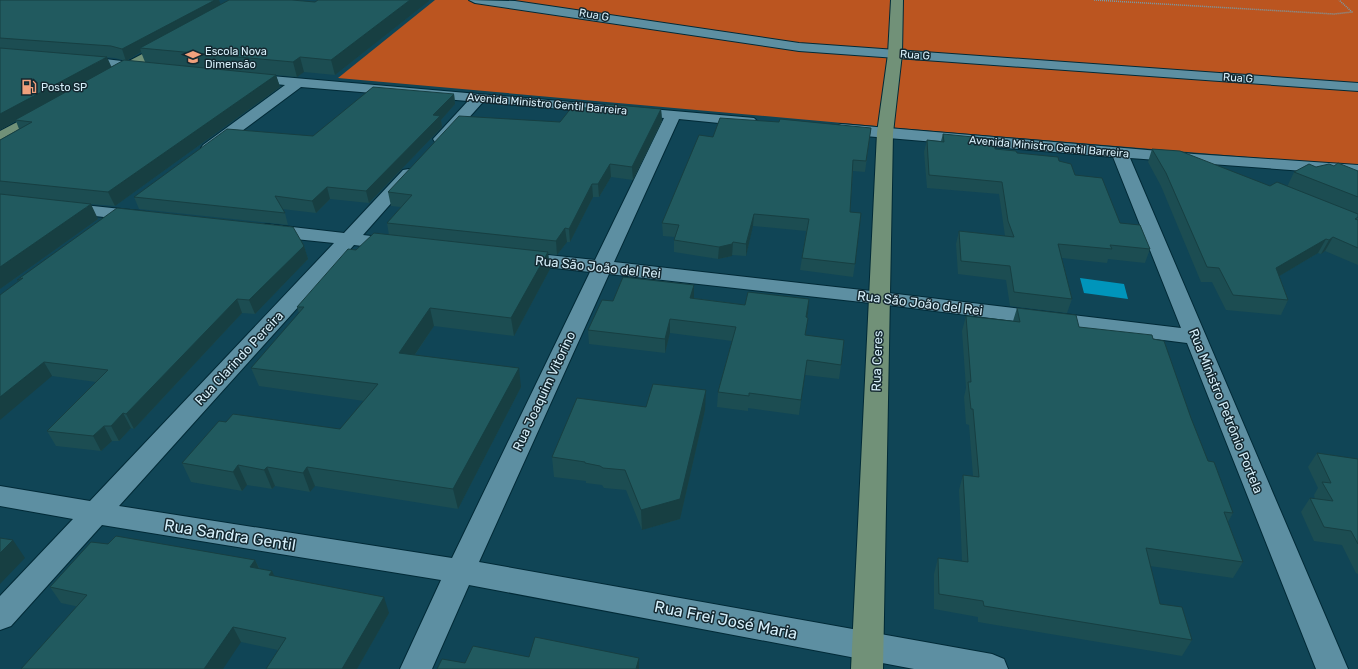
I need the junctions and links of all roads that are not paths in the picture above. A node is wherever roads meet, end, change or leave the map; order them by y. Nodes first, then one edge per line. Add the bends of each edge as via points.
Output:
1 (475, 0) edge
2 (542, 0) edge
3 (897, 0) edge
4 (176, 35) edge
5 (895, 50) junction
6 (69, 59) edge
7 (122, 65) junction
8 (159, 70) edge
9 (1358, 76) edge
10 (236, 77) edge
11 (98, 78) edge
12 (297, 83) junction
13 (1358, 87) edge
14 (479, 98) junction
15 (673, 115) junction
16 (760, 122) edge
17 (0, 124) edge
18 (830, 128) edge
19 (885, 133) junction
20 (0, 137) edge
21 (1120, 153) junction
22 (195, 158) edge
23 (1194, 159) junction
24 (1358, 170) edge
25 (1248, 179) edge
26 (138, 200) edge
27 (48, 206) edge
28 (119, 214) junction
29 (159, 218) edge
30 (100, 228) edge
31 (246, 228) edge
32 (350, 238) junction
33 (413, 246) edge
34 (499, 256) edge
35 (602, 268) junction
36 (880, 298) junction
37 (1195, 337) junction
38 (0, 496) edge
39 (96, 514) junction
40 (460, 571) junction
41 (0, 618) edge
42 (867, 658) edge
43 (416, 669) edge
44 (992, 669) edge
45 (1332, 669) edge

1 - 5 street, Rua G via 554,8 712,36 799,47
2 - 5 street, Rua G via 615,9 721,28
3 - 5 street, Rua Ceres
4 - 7 street
5 - 9 street, Rua G
5 - 13 street, Rua G
5 - 19 street, Rua Ceres
6 - 7 street
7 - 8 street
7 - 11 street
10 - 12 street, Avenida Ministro Gentil Barreira
12 - 14 street, Avenida Ministro Gentil Barreira
12 - 22 street
14 - 15 street, Avenida Ministro Gentil Barreira
14 - 32 street, Rua Clarindo Pereira
15 - 16 street, Avenida Ministro Gentil Barreira
15 - 35 street, Rua Joaquim Vitorino
17 - 20 street via 51,103
18 - 19 street, Avenida Ministro Gentil Barreira
19 - 21 street, Avenida Ministro Gentil Barreira
19 - 36 street, Rua Ceres
21 - 23 street, Avenida Ministro Gentil Barreira
21 - 37 street, Rua Ministro Petrônio Portela
23 - 24 street, Avenida Ministro Gentil Barreira
23 - 25 street
26 - 28 street
27 - 28 street
28 - 29 street
28 - 30 street
31 - 32 street
32 - 33 street
32 - 39 street, Rua Clarindo Pereira
34 - 35 street, Rua São João del Rei
35 - 36 street, Rua São João del Rei
35 - 40 street, Rua Joaquim Vitorino
36 - 37 street, Rua São João del Rei
36 - 42 street, Rua Ceres
37 - 45 street, Rua Ministro Petrônio Portela
38 - 39 street, Rua Sandra Gentil
39 - 40 street, Rua Sandra Gentil
39 - 41 street, Rua Clarindo Pereira
40 - 42 street, Rua Frei José Maria
40 - 43 street, Rua Joaquim Vitorino
42 - 44 street, Rua Frei José Maria

